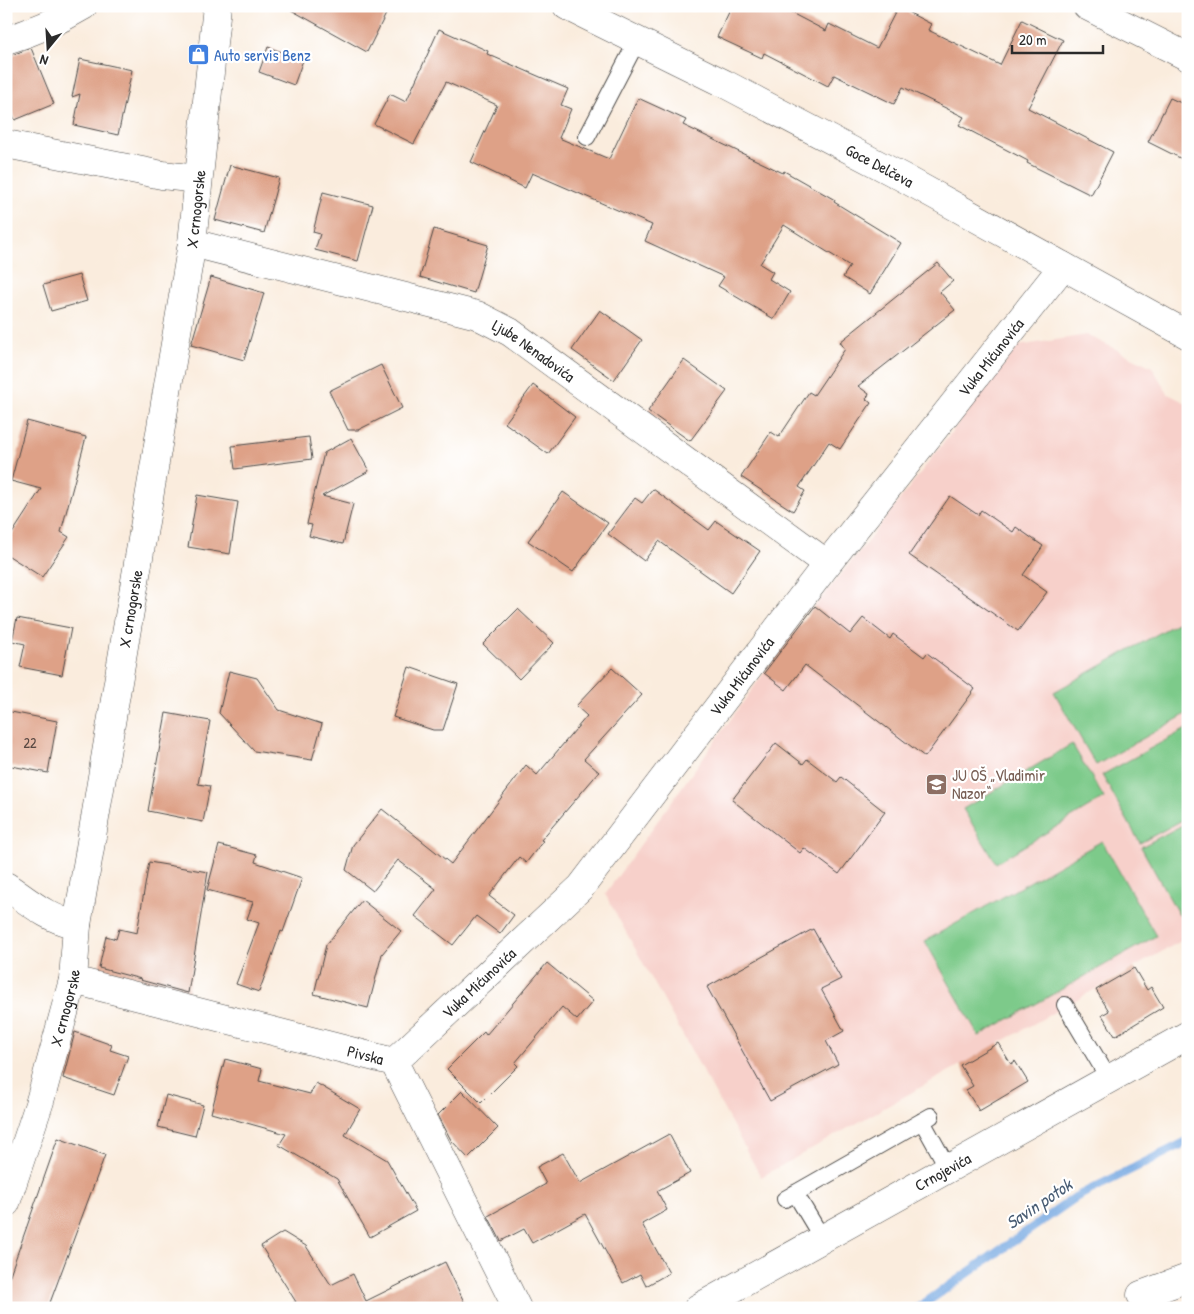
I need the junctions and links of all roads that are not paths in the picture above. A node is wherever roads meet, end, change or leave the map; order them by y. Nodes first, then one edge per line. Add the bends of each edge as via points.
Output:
1 (83, 6) edge
2 (217, 6) edge
3 (567, 6) edge
4 (1087, 6) edge
5 (6, 40) edge
6 (637, 40) junction
7 (1188, 57) edge
8 (587, 137) dead end
9 (6, 144) edge
10 (198, 178) junction
11 (192, 243) junction
12 (1062, 266) junction
13 (1188, 336) edge
14 (827, 564) junction
15 (6, 886) edge
16 (78, 925) junction
17 (72, 980) junction
18 (1065, 1005) dead end
19 (1188, 1035) edge
20 (394, 1062) junction
21 (1110, 1079) junction
22 (948, 1168) junction
23 (6, 1203) edge
24 (822, 1238) junction
25 (1188, 1278) edge
26 (1141, 1295) dead end
27 (517, 1308) edge
28 (698, 1308) edge

1 - 5 street via 36,31
2 - 10 street, X crnogorske
3 - 6 street, Goce Delčeva
4 - 7 street
6 - 8 lane
6 - 12 street, Goce Delčeva via 902,177
9 - 10 street via 162,175
10 - 11 street, X crnogorske
11 - 14 street, Ljube Nenadovića via 478,316 498,325
11 - 16 street, X crnogorske
12 - 13 street, Goce Delčeva
12 - 14 street, Vuka Mićunovića
14 - 20 street, Vuka Mićunovića via 581,886
15 - 16 street via 48,914
16 - 17 street, X crnogorske
17 - 20 street, Pivska
17 - 23 street, X crnogorske via 40,1101
18 - 21 lane
19 - 21 street, Crnojevića
20 - 27 street, Pivska
21 - 22 street, Crnojevića
22 - 24 street, Crnojevića
22 - 24 lane via 927,1118 790,1196
24 - 28 street, Crnojevića
25 - 26 street

